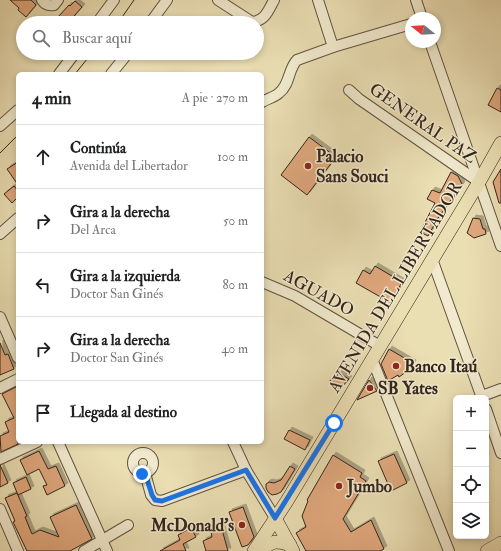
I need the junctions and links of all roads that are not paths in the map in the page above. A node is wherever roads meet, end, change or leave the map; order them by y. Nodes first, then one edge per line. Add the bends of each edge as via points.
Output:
1 (42, 0) edge
2 (58, 0) edge
3 (114, 0) edge
4 (167, 0) edge
5 (218, 0) edge
6 (274, 0) edge
7 (318, 0) edge
8 (416, 0) edge
9 (420, 12) edge
10 (102, 16) edge
11 (155, 16) edge
12 (241, 16) edge
13 (264, 16) edge
14 (405, 26) edge
15 (333, 47) junction
16 (432, 48) edge
17 (70, 60) edge
18 (122, 60) edge
19 (61, 72) edge
20 (113, 72) edge
21 (349, 90) dead end
22 (264, 101) edge
23 (16, 112) edge
24 (0, 126) edge
25 (501, 143) edge
26 (479, 182) junction
27 (16, 220) edge
28 (0, 234) edge
29 (501, 246) edge
30 (432, 259) junction
31 (264, 283) edge
32 (0, 318) edge
33 (380, 346) junction
34 (16, 354) edge
35 (372, 359) junction
36 (16, 380) edge
37 (0, 388) edge
38 (501, 389) edge
39 (481, 395) edge
40 (487, 395) edge
41 (489, 418) edge
42 (33, 444) edge
43 (59, 444) edge
44 (234, 444) edge
45 (501, 453) edge
46 (0, 459) edge
47 (246, 470) junction
48 (145, 473) dead end
49 (287, 501) junction
50 (0, 509) edge
51 (275, 518) junction
52 (128, 525) dead end
53 (102, 540) junction
54 (501, 543) edge
55 (289, 544) edge
56 (18, 551) edge
57 (84, 551) edge
58 (107, 551) edge
59 (254, 551) edge
60 (260, 551) edge
61 (449, 551) edge
62 (487, 551) edge

1 - 2 street via 49,6
3 - 10 street
4 - 11 street
5 - 12 street
6 - 13 street
7 - 15 street
8 - 9 street
14 - 15 street
15 - 22 street via 297,60 293,64 284,89
16 - 26 street
17 - 19 street
18 - 20 street
21 - 26 street, GENERAL PAZ
23 - 24 street
25 - 26 main road, AVENIDA DEL LIBERTADOR
26 - 29 street
26 - 30 main road, AVENIDA DEL LIBERTADOR
27 - 28 street
30 - 33 main road, AVENIDA DEL LIBERTADOR
30 - 39 street
31 - 33 street, AGUADO via 295,296
32 - 34 street
33 - 35 main road, AVENIDA DEL LIBERTADOR
35 - 49 main road, AVENIDA DEL LIBERTADOR
35 - 61 street
36 - 37 street
38 - 40 street
41 - 45 street
42 - 46 street
43 - 53 street
44 - 47 street
47 - 48 street via 162,501 155,500
47 - 51 street
49 - 51 main road, AVENIDA DEL LIBERTADOR
49 - 55 main road via 284,522
50 - 56 street
51 - 55 main road
51 - 59 main road, AVENIDA DEL LIBERTADOR
52 - 53 street
53 - 57 street
53 - 58 street
54 - 62 main road
55 - 60 main road via 274,541

